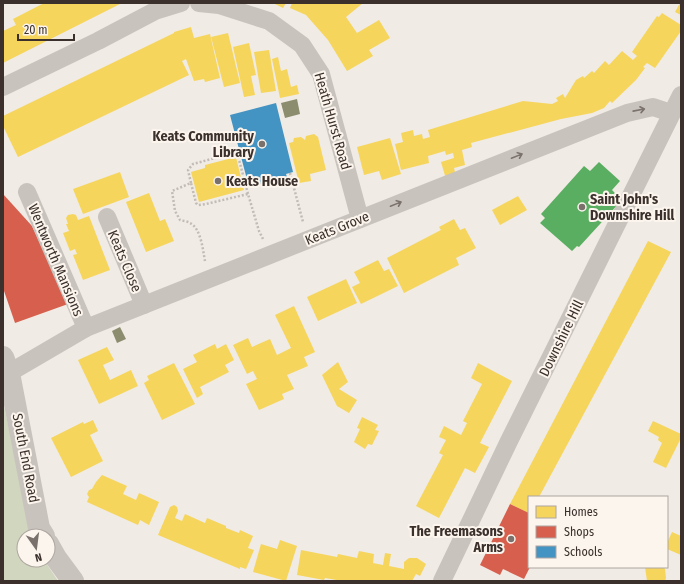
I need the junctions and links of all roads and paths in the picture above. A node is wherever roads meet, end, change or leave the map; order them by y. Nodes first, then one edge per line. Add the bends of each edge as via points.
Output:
1 (181, 3) edge
2 (198, 3) edge
3 (3, 87) edge
4 (681, 95) edge
5 (672, 113) junction
6 (290, 173) dead end
7 (191, 183) junction
8 (27, 192) dead end
9 (248, 194) junction
10 (107, 217) dead end
11 (360, 219) junction
12 (308, 240) junction
13 (272, 254) junction
14 (207, 280) junction
15 (144, 305) junction
16 (86, 328) junction
17 (6, 365) edge
18 (39, 528) edge
19 (56, 558) edge
20 (73, 581) edge
21 (442, 581) edge

1 - 3 street via 154,11
2 - 11 street, Heath Hurst Road via 219,5 269,21 302,45 321,74
4 - 5 street, Downshire Hill
11 -> 5 street, Keats Grove via 626,113 653,107
5 - 21 street, Downshire Hill
6 - 12 path
7 - 9 path via 198,205
7 - 9 path via 188,170 193,164 237,152
7 - 14 path via 172,191 175,211 180,220 191,223 196,229 202,245
8 - 16 street, Wentworth Mansions
9 - 13 path via 259,231
10 - 15 street, Keats Close
11 - 12 street, Keats Grove
12 - 13 street, Keats Grove
13 - 14 street, Keats Grove
14 - 15 street, Keats Grove
15 - 16 street, Keats Grove
16 - 17 street, Keats Grove
17 - 18 street, South End Road
19 - 20 street

